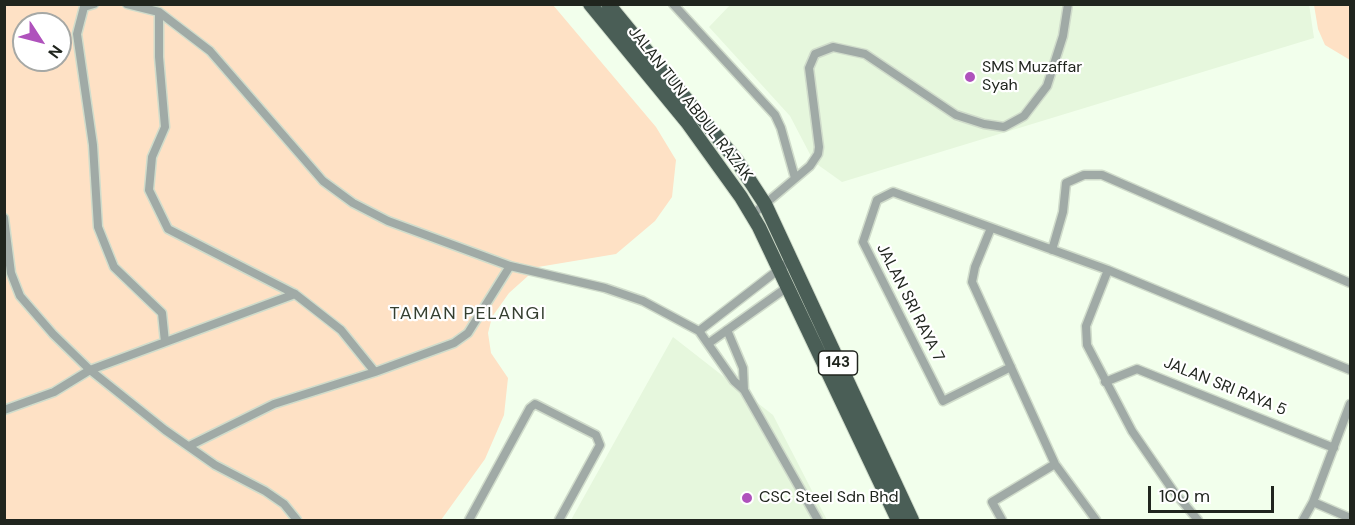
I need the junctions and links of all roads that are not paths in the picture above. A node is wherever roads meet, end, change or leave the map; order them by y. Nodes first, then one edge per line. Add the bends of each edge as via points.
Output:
1 (94, 4) edge
2 (127, 4) edge
3 (590, 4) edge
4 (608, 4) edge
5 (673, 4) edge
6 (1068, 4) edge
7 (159, 12) junction
8 (795, 178) junction
9 (765, 204) junction
10 (752, 215) junction
11 (4, 218) edge
12 (991, 228) junction
13 (1052, 250) junction
14 (790, 260) junction
15 (510, 266) junction
16 (778, 270) junction
17 (1108, 270) junction
18 (799, 279) junction
19 (1350, 283) edge
20 (787, 287) junction
21 (296, 294) junction
22 (727, 330) junction
23 (699, 331) junction
24 (165, 342) junction
25 (709, 343) junction
26 (1011, 368) junction
27 (90, 370) junction
28 (1350, 370) edge
29 (375, 372) junction
30 (1105, 382) junction
31 (744, 390) junction
32 (1350, 404) edge
33 (4, 410) edge
34 (189, 446) junction
35 (1334, 448) junction
36 (1055, 464) junction
37 (1314, 502) junction
38 (1350, 518) edge
39 (297, 520) edge
40 (469, 520) edge
41 (559, 520) edge
42 (818, 520) edge
43 (898, 520) edge
44 (912, 520) edge
45 (1002, 520) edge
46 (1096, 520) edge
47 (1198, 520) edge
48 (1303, 520) edge

1 - 24 street via 84,7 77,34 93,145 98,227 114,267 162,312
2 - 7 street
3 - 10 highway, JALAN TUN ABDUL RAZAK / 143 via 687,122
4 - 9 highway, JALAN TUN ABDUL RAZAK / 143 via 737,161
5 - 8 street via 775,115
6 - 8 street via 1063,36 1047,86 1024,116 1004,127 956,115 865,54 833,47 815,54 809,68 819,147 814,162
7 - 15 street via 210,51 323,181 353,203
7 - 21 street via 165,127 152,157 149,190 163,219 168,229
8 - 9 street
9 - 10 street
9 - 14 highway, JALAN TUN ABDUL RAZAK / 143
10 - 16 highway, JALAN TUN ABDUL RAZAK / 143
11 - 27 street via 11,273 20,296
12 - 13 street
12 - 26 street via 972,282
12 - 26 street, JALAN SRI RAYA 7 via 893,192 877,200 862,242 943,401
13 - 17 street
13 - 19 street via 1066,183 1084,175 1102,175
14 - 16 street
14 - 18 highway, JALAN TUN ABDUL RAZAK / 143
15 - 23 street via 643,301
15 - 29 street via 468,333 454,343
16 - 20 highway, JALAN TUN ABDUL RAZAK / 143
16 - 23 street
17 - 28 street
17 - 30 street via 1086,326 1087,345
18 - 20 street
18 - 44 highway, JALAN TUN ABDUL RAZAK / 143
20 - 22 street
20 - 43 highway, JALAN TUN ABDUL RAZAK / 143
21 - 24 street
21 - 29 street via 341,330
22 - 25 street
22 - 31 street via 743,368
23 - 25 street
24 - 27 street
25 - 31 street
26 - 36 street
27 - 33 street via 54,392
27 - 34 street
29 - 34 street via 274,404
30 - 35 street, JALAN SRI RAYA 5 via 1137,369
30 - 47 street via 1150,458
31 - 42 street
32 - 35 street
34 - 39 street via 215,465 265,490
35 - 37 street
36 - 45 street via 992,502
36 - 46 street
37 - 38 street
37 - 48 street
40 - 41 street via 535,404 599,439 598,452

